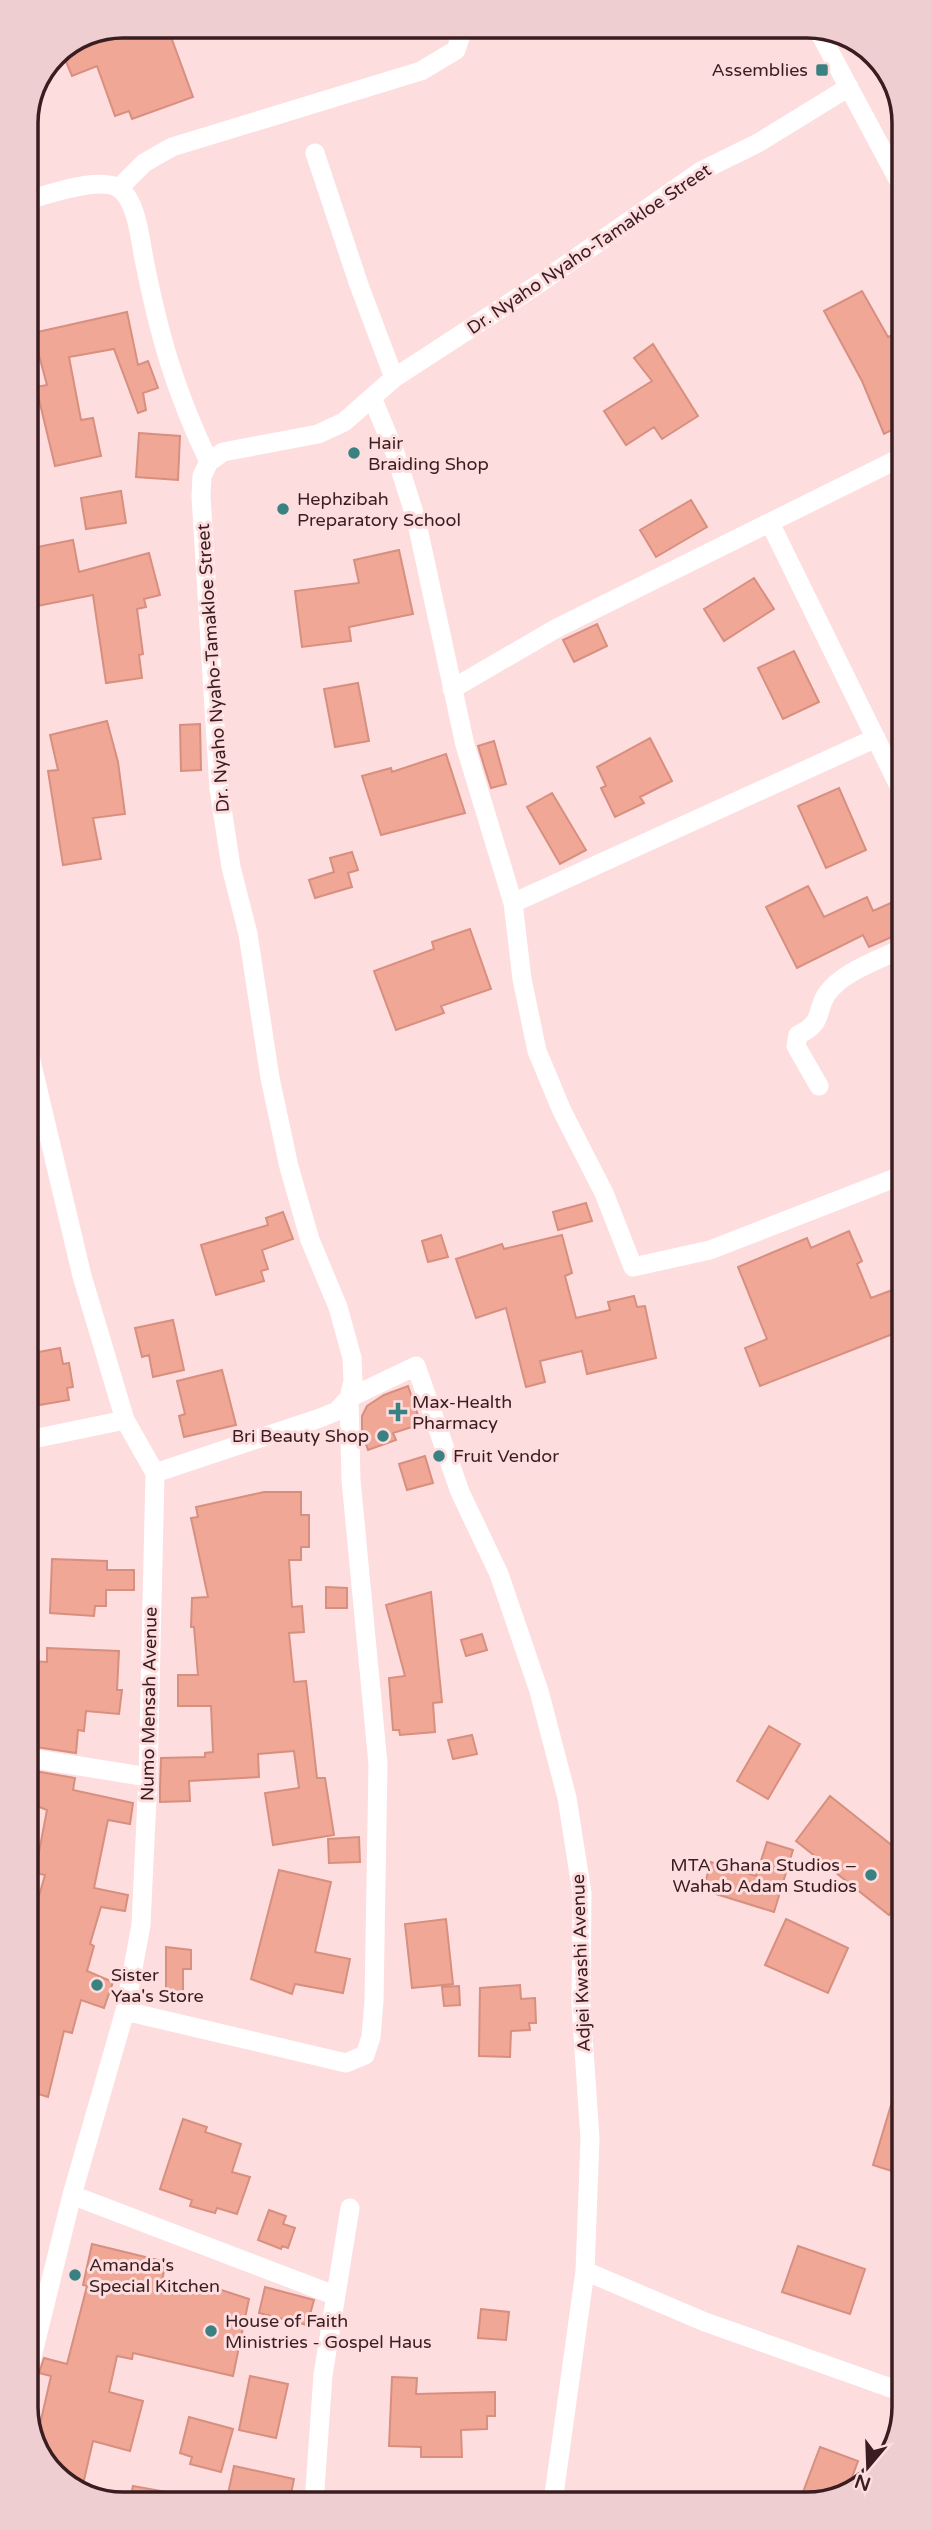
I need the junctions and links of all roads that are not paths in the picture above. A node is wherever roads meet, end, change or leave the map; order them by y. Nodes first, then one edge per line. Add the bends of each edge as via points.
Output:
1 (460, 39) edge
2 (823, 40) edge
3 (849, 88) junction
4 (315, 153) dead end
5 (892, 168) edge
6 (119, 188) junction
7 (39, 197) edge
8 (394, 377) junction
9 (372, 397) junction
10 (209, 462) junction
11 (892, 462) edge
12 (770, 523) junction
13 (452, 689) junction
14 (876, 738) junction
15 (892, 771) edge
16 (513, 903) junction
17 (892, 954) edge
18 (819, 1086) dead end
19 (39, 1094) edge
20 (892, 1179) edge
21 (349, 1398) junction
22 (125, 1420) junction
23 (39, 1438) edge
24 (155, 1473) junction
25 (39, 1760) edge
26 (148, 1777) junction
27 (125, 2011) junction
28 (72, 2195) junction
29 (351, 2208) dead end
30 (585, 2271) junction
31 (334, 2295) junction
32 (39, 2325) edge
33 (892, 2388) edge
34 (315, 2491) edge
35 (554, 2492) edge

1 - 6 street via 456,50 421,71 172,147 144,163
2 - 3 street
3 - 5 street
3 - 8 street, Dr. Nyaho Nyaho-Tamakloe Street via 701,171 548,278
4 - 8 street
6 - 7 street via 99,183
6 - 10 street via 127,197 139,232 164,353
8 - 9 street, Dr. Nyaho Nyaho-Tamakloe Street
9 - 10 street, Dr. Nyaho Nyaho-Tamakloe Street via 344,422 318,434 223,452
9 - 13 street via 416,519
10 - 21 street, Dr. Nyaho Nyaho-Tamakloe Street via 202,476 201,496 221,802 289,1167 352,1358 354,1381
11 - 12 street
12 - 13 street via 557,628
12 - 14 street
13 - 16 street via 485,818
14 - 15 street
14 - 16 street
16 - 20 street via 537,1051 604,1193 633,1267 710,1250
17 - 18 street via 849,975 826,995 821,1016 799,1035 796,1046
19 - 22 street via 82,1276
21 - 24 street via 337,1411 320,1418
21 - 27 street, Dr. Nyaho Nyaho-Tamakloe Street via 353,1507 377,1764 372,2037 365,2055 346,2063
21 - 30 street, Adjei Kwashi Avenue via 415,1366 460,1492 499,1574 539,1691 567,1798 582,1894 581,2005 590,2138
22 - 23 street
22 - 24 street
24 - 26 street, Numo Mensah Avenue
25 - 26 street
26 - 27 street, Numo Mensah Avenue via 141,1925
27 - 28 street, Numo Mensah Avenue
28 - 31 street
28 - 32 street, Numo Mensah Avenue
29 - 31 street
30 - 33 street via 705,2322
30 - 35 street, Adjei Kwashi Avenue
31 - 34 street

